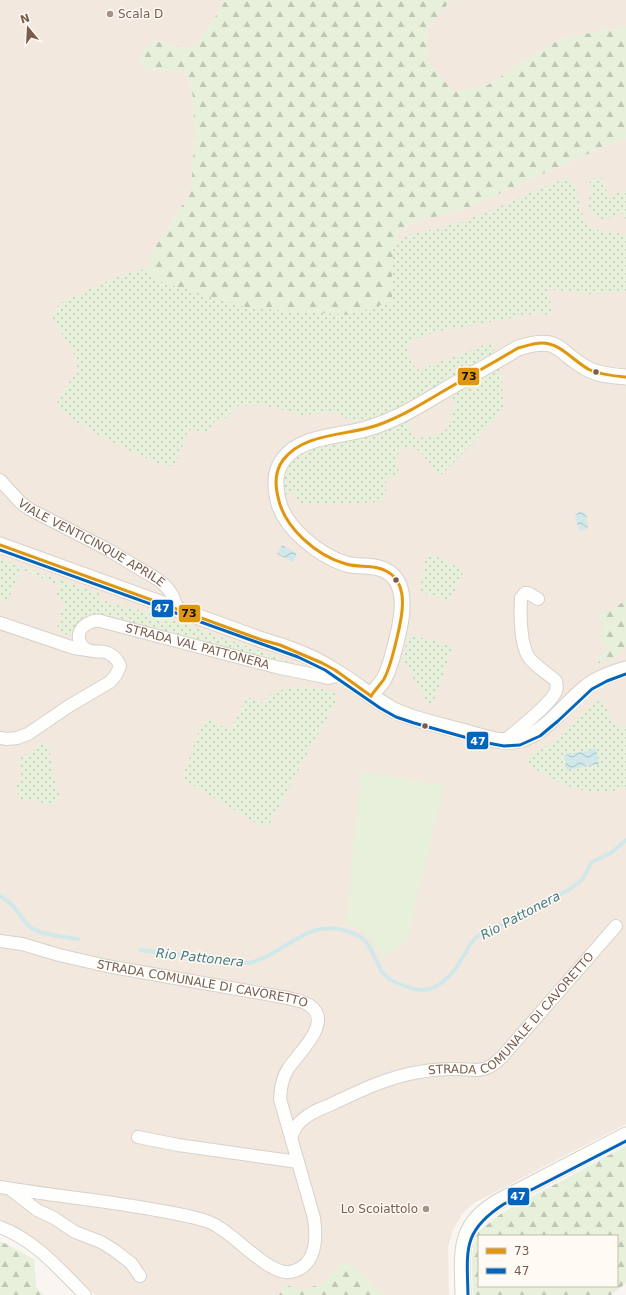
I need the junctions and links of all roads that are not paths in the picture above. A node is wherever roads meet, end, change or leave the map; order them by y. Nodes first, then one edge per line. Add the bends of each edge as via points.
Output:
1 (626, 377) edge
2 (0, 480) edge
3 (0, 545) edge
4 (538, 599) dead end
5 (177, 609) junction
6 (0, 623) edge
7 (87, 650) junction
8 (626, 669) edge
9 (341, 675) junction
10 (371, 696) junction
11 (0, 738) edge
12 (504, 741) junction
13 (616, 926) dead end
14 (0, 941) edge
15 (626, 1135) edge
16 (291, 1137) junction
17 (138, 1138) dead end
18 (298, 1162) junction
19 (4, 1187) edge
20 (0, 1226) edge
21 (140, 1276) dead end
22 (85, 1295) edge
23 (463, 1295) edge

1 - 10 street via 591,371 550,343 532,344 518,348 404,414 368,429 308,442 289,452 276,473 275,484 279,507 287,522 308,542 338,561 378,568 389,573 401,591 403,615 390,664 384,679
2 - 5 street, VIALE VENTICINQUE APRILE via 29,509 105,548 157,580 175,598
3 - 5 street, VIALE VENTICINQUE APRILE
4 - 12 street via 528,593 521,598 524,647 529,658 556,682 556,690 544,705
5 - 9 street, VIALE VENTICINQUE APRILE via 280,645 322,663
6 - 7 street
7 - 9 street, STRADA VAL PATTONERA via 80,642 79,632 81,627 99,620 276,667 328,678
7 - 11 street via 109,653 118,660 120,666 110,682 28,734 17,738
8 - 12 street, VIALE VENTICINQUE APRILE via 599,679 585,688 539,730 519,740
9 - 10 street, VIALE VENTICINQUE APRILE
10 - 12 street, VIALE VENTICINQUE APRILE via 405,715
13 - 16 street, STRADA COMUNALE DI CAVORETTO via 493,1065 478,1070 420,1071 387,1080 308,1116 296,1126
14 - 16 street, STRADA COMUNALE DI CAVORETTO via 22,944 107,966 288,998 309,1005 316,1016 316,1032 288,1069 281,1088 280,1099
15 - 23 street via 501,1200 478,1216 464,1240
16 - 18 street, STRADA COMUNALE DI CAVORETTO
17 - 18 street
18 - 19 street, STRADA COMUNALE DI CAVORETTO via 314,1218 316,1244 307,1264 290,1272 271,1267 209,1222 135,1206
19 - 21 street via 75,1232 114,1250 131,1262
20 - 22 street via 36,1247

